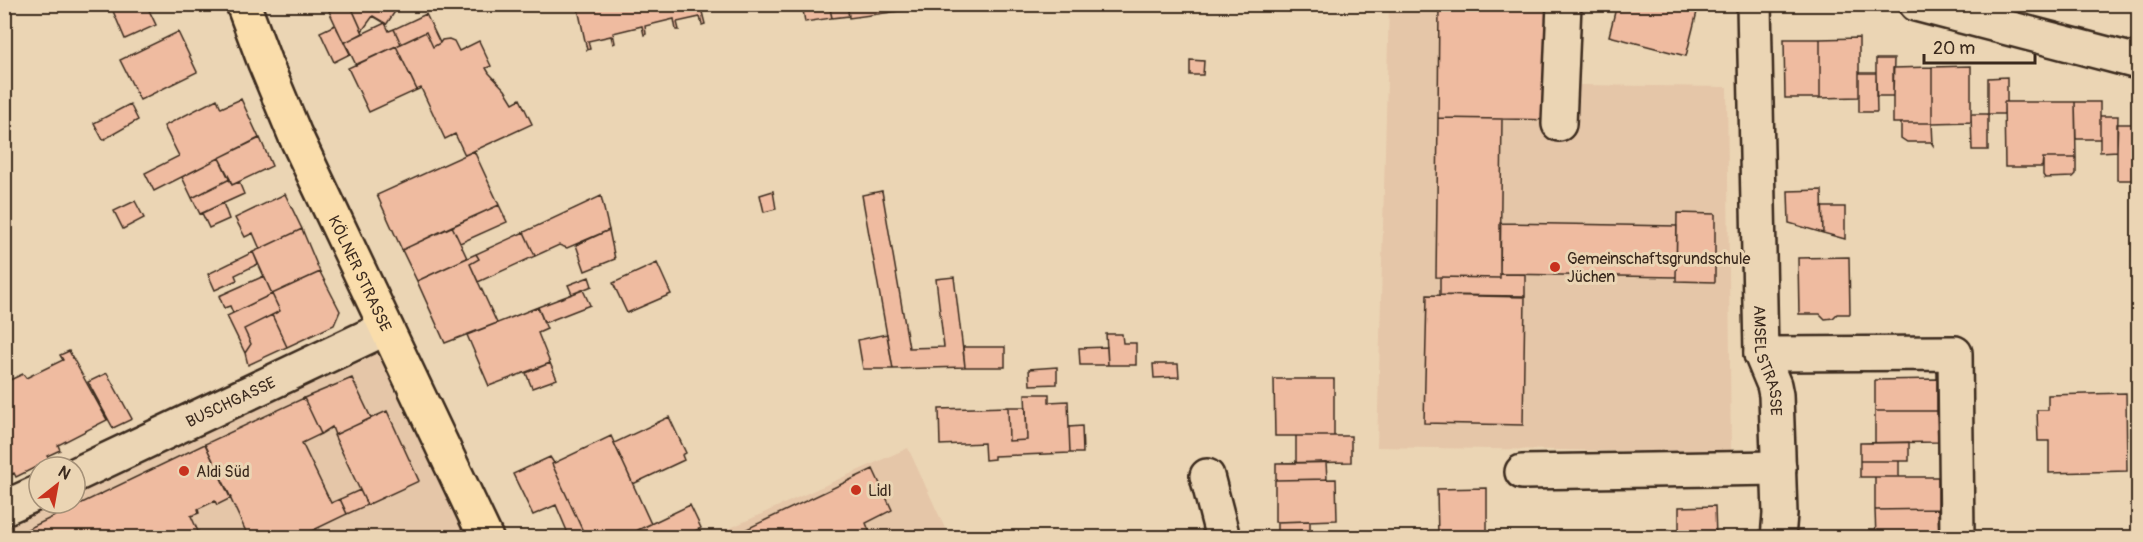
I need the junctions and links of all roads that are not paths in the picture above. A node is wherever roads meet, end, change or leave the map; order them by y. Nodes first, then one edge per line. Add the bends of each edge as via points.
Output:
1 (243, 4) edge
2 (1564, 4) edge
3 (1754, 4) edge
4 (1916, 4) edge
5 (2139, 62) edge
6 (1558, 124) dead end
7 (386, 328) junction
8 (1761, 354) junction
9 (1779, 468) junction
10 (87, 469) edge
11 (1522, 472) dead end
12 (1207, 476) dead end
13 (27, 497) edge
14 (4, 508) edge
15 (486, 537) edge
16 (1223, 537) edge
17 (1778, 537) edge
18 (1957, 537) edge

1 - 7 main road, KÖLNER STRASSE via 291,125
2 - 6 street
3 - 8 street, AMSELSTRASSE
4 - 5 street
7 - 10 street, BUSCHGASSE
7 - 15 main road, KÖLNER STRASSE
8 - 9 street, AMSELSTRASSE via 1776,395
8 - 18 street via 1955,353
9 - 11 street
9 - 17 street, AMSELSTRASSE
12 - 16 street
13 - 14 street

